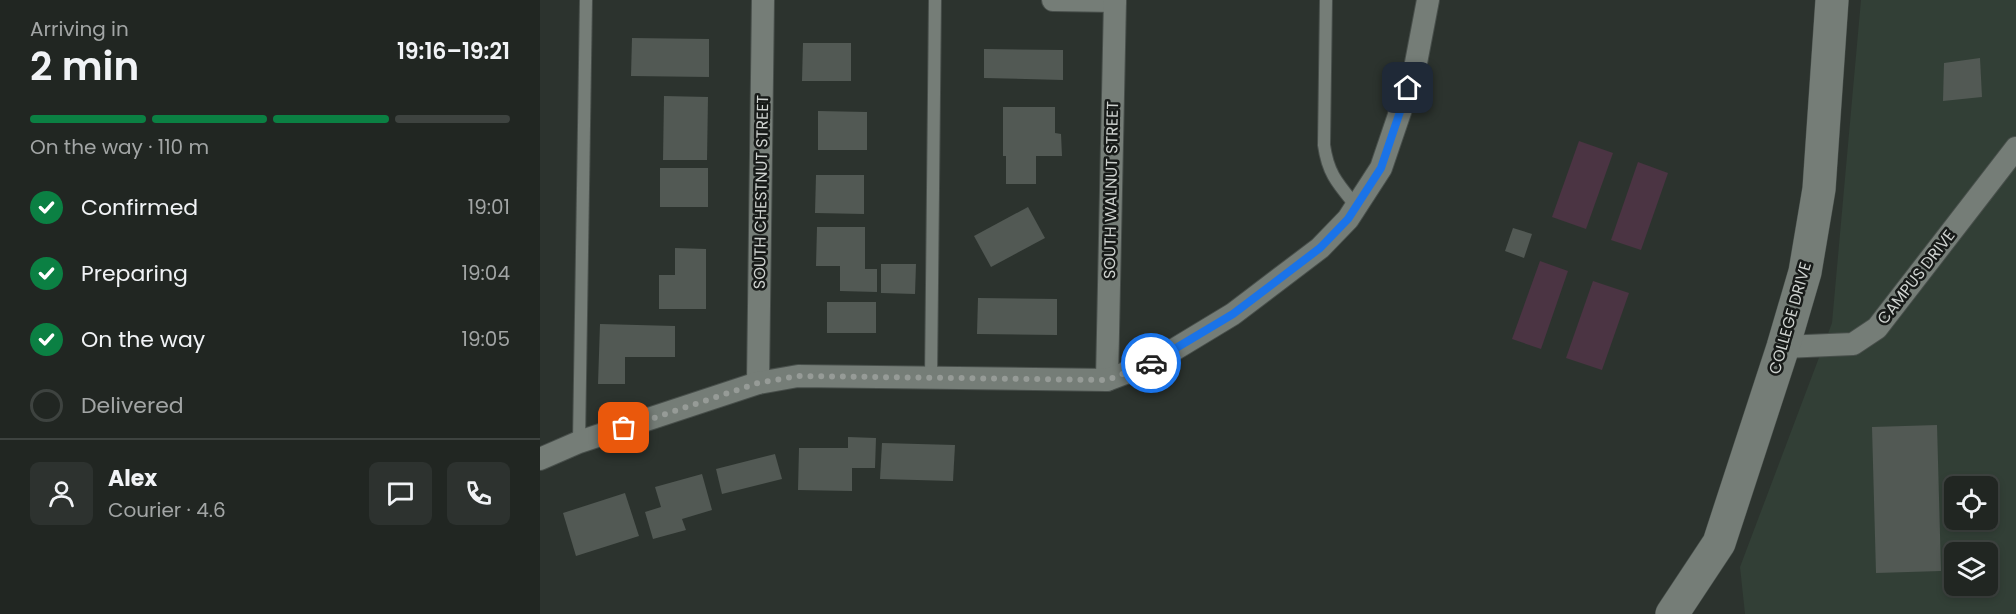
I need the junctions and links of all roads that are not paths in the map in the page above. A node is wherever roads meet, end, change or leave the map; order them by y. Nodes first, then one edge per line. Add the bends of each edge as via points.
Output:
1 (586, 0) edge
2 (763, 0) edge
3 (935, 0) edge
4 (1053, 0) edge
5 (1326, 0) edge
6 (1428, 0) edge
7 (1832, 0) edge
8 (1115, 1) edge
9 (2016, 148) edge
10 (1356, 206) junction
11 (1783, 347) junction
12 (930, 379) junction
13 (1107, 380) junction
14 (758, 383) junction
15 (579, 442) junction
16 (540, 459) edge
17 (1672, 614) edge

1 - 15 lane
2 - 14 street, SOUTH CHESTNUT STREET
3 - 12 lane
4 - 8 street
5 - 10 lane via 1326,164
6 - 10 street via 1415,68 1385,157
7 - 11 street, COLLEGE DRIVE via 1819,189 1805,272
8 - 13 street, SOUTH WALNUT STREET
9 - 11 street, CAMPUS DRIVE via 1877,328 1852,344
10 - 13 street via 1320,248 1233,314 1152,363
11 - 17 street, COLLEGE DRIVE via 1719,543
12 - 13 street
12 - 14 street via 798,376
14 - 15 street
15 - 16 street

